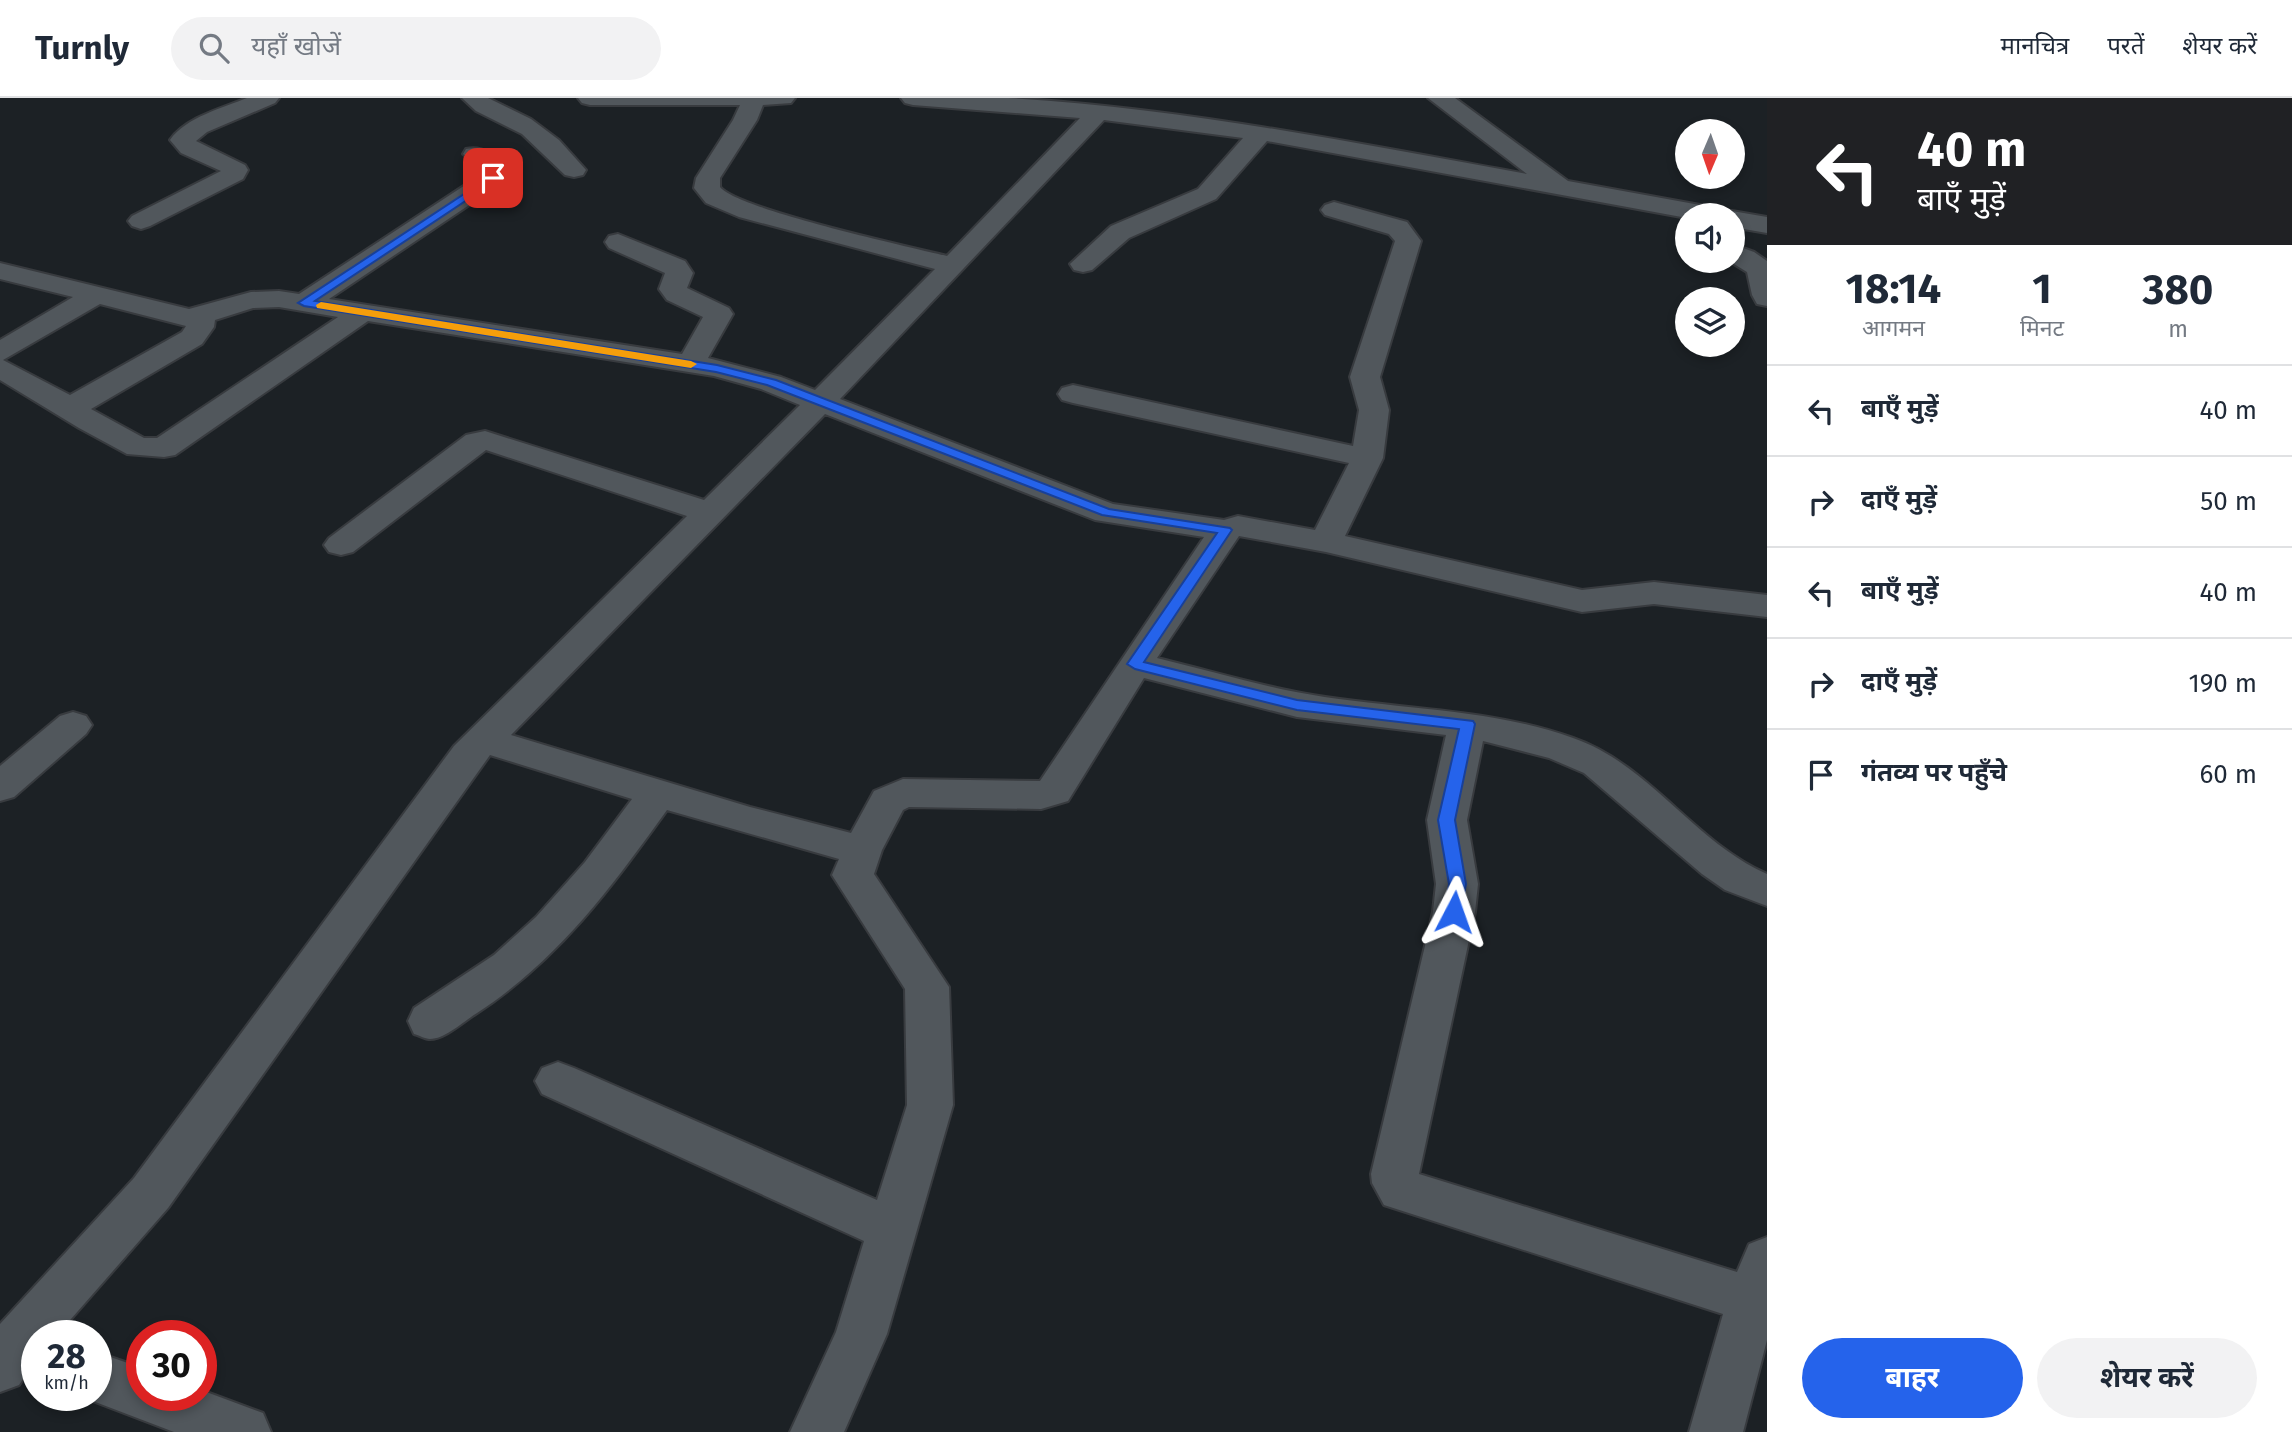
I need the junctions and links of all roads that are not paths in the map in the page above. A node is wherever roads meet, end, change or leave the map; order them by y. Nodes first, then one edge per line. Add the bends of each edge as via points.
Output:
1 (267, 98) edge
2 (474, 98) edge
3 (590, 98) edge
4 (783, 98) edge
5 (913, 98) edge
6 (1440, 98) edge
7 (702, 99) edge
8 (754, 99) edge
9 (1098, 107) edge
10 (1261, 134) junction
11 (475, 154) dead end
12 (574, 170) dead end
13 (1564, 190) junction
14 (1651, 205) junction
15 (1675, 209) edge
16 (1334, 210) dead end
17 (1675, 220) edge
18 (141, 221) dead end
19 (1745, 221) edge
20 (1767, 225) edge
21 (618, 242) dead end
22 (1745, 259) edge
23 (1083, 264) dead end
24 (953, 266) junction
25 (0, 271) edge
26 (97, 293) junction
27 (1767, 298) edge
28 (304, 303) junction
29 (365, 311) junction
30 (202, 315) junction
31 (0, 352) edge
32 (690, 364) junction
33 (0, 368) edge
34 (1073, 394) dead end
35 (819, 403) junction
36 (70, 408) junction
37 (1367, 458) junction
38 (711, 513) junction
39 (1225, 530) junction
40 (1326, 542) junction
41 (341, 545) dead end
42 (1767, 606) edge
43 (1135, 664) junction
44 (1467, 724) junction
45 (73, 725) dead end
46 (484, 740) junction
47 (0, 787) edge
48 (658, 793) junction
49 (862, 850) junction
50 (1767, 891) edge
51 (430, 1021) dead end
52 (558, 1081) dead end
53 (892, 1230) junction
54 (1760, 1280) edge
55 (13, 1353) edge
56 (188, 1411) edge
57 (244, 1432) edge
58 (817, 1432) edge
59 (1716, 1432) edge

1 - 18 street via 198,127 182,140 232,167 234,174
2 - 12 street via 544,139
3 - 7 street
4 - 8 street
5 - 9 street
6 - 13 street
7 - 8 street
8 - 24 street via 708,178 706,188 715,198 748,212
9 - 10 street
9 - 24 street
10 - 13 street
10 - 23 street via 1208,194 1120,232
11 - 28 street via 497,169 493,178
13 - 14 street
14 - 15 street
14 - 17 street
16 - 37 street via 1398,228 1408,241 1366,377 1374,410
19 - 20 street
21 - 32 street via 674,267 679,273 673,289 677,294 719,314
22 - 27 street via 1762,274
24 - 35 street
25 - 26 street
26 - 30 street via 174,315
26 - 31 street
28 - 29 street
28 - 30 street via 251,300
29 - 32 street
29 - 36 street via 164,448 138,447
30 - 36 street via 192,338
32 - 35 street via 771,383
33 - 36 street
34 - 37 street
35 - 38 street
35 - 39 street via 1107,513
37 - 40 street
38 - 41 street via 485,440
38 - 46 street
39 - 40 street via 1238,526
39 - 43 street
40 - 42 street via 1582,601 1654,593
43 - 44 street via 1297,705
43 - 49 street via 1054,791 903,793 888,802
44 - 50 street via 1559,747 1598,764 1716,863
44 - 54 street via 1447,820 1457,884 1454,912 1396,1183 1401,1190
45 - 47 street
46 - 48 street
46 - 55 street via 468,755 151,1193
48 - 49 street
48 - 51 street via 584,893 533,947
49 - 53 street via 853,875 927,987 930,1105
52 - 53 street
53 - 58 street via 861,1334
54 - 59 street
56 - 57 street

